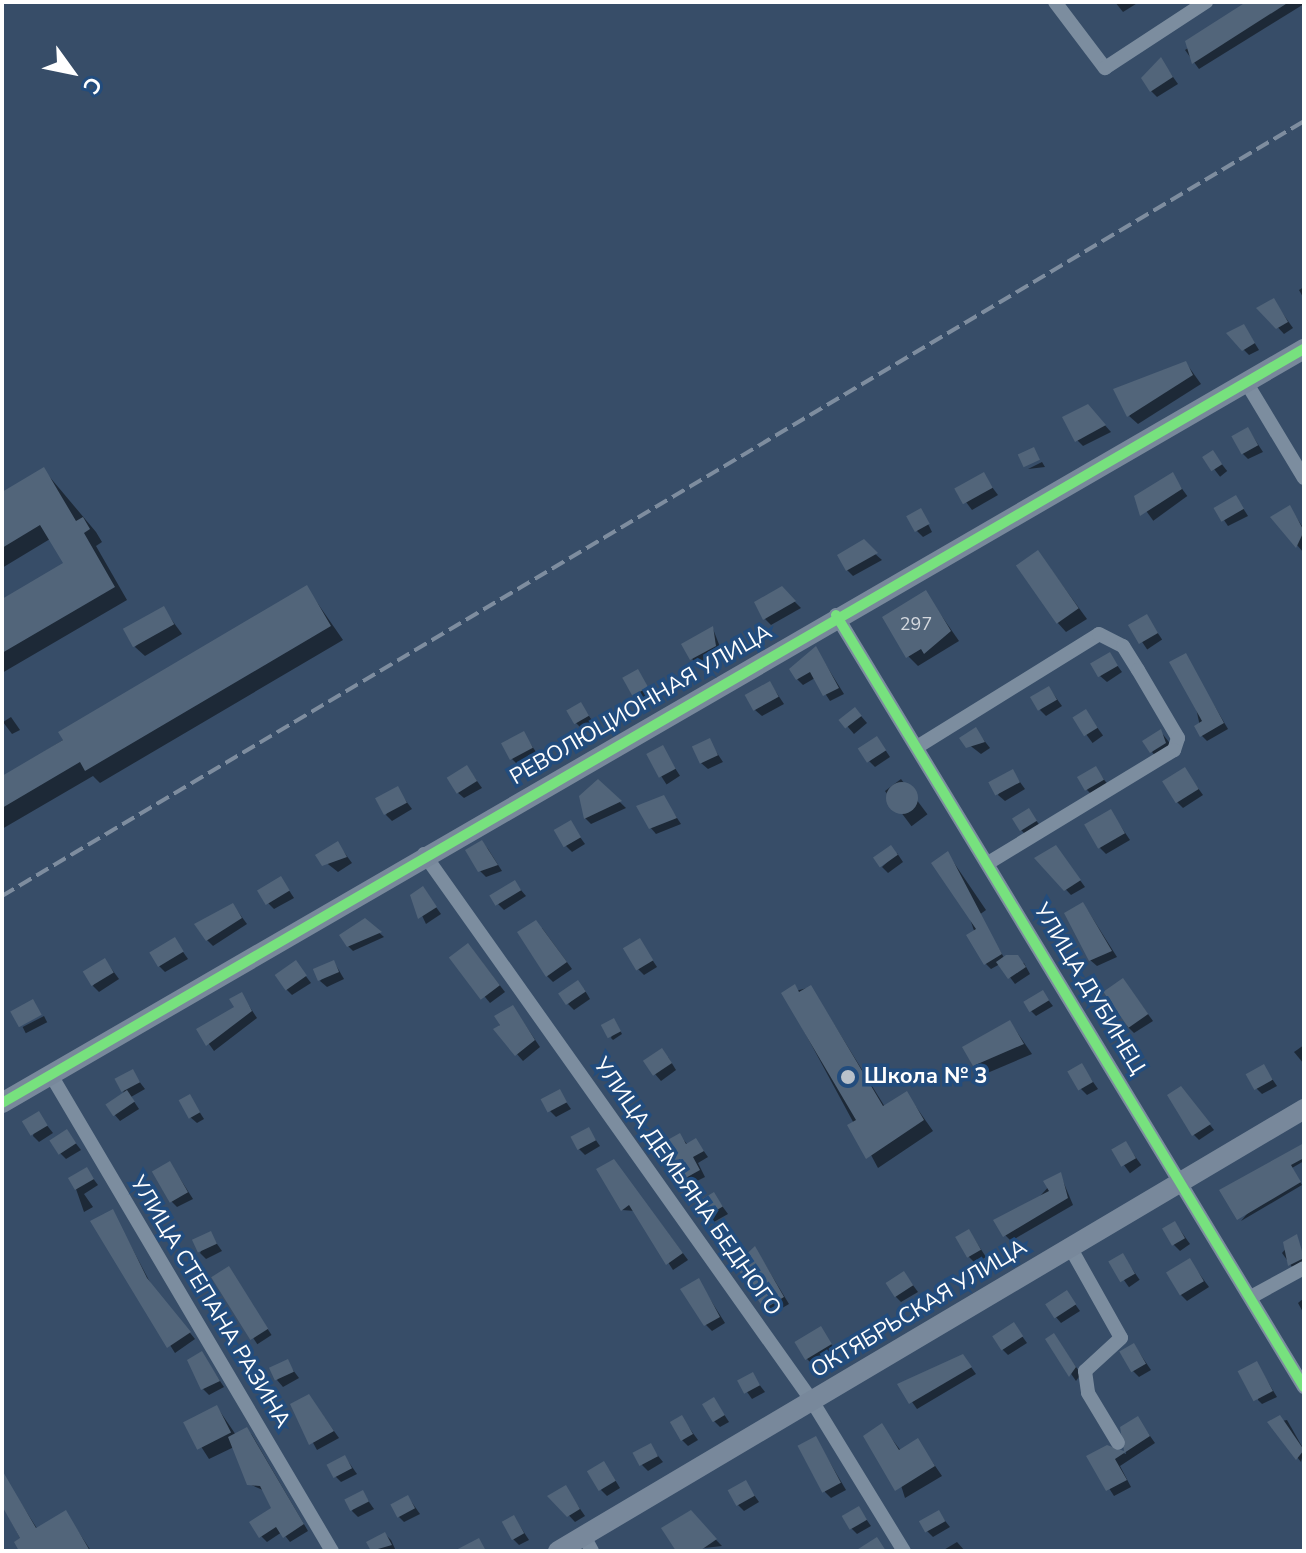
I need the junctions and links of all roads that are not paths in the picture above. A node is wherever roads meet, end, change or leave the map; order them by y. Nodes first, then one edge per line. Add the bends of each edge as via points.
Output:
1 (1055, 2) edge
2 (1206, 2) edge
3 (1304, 349) edge
4 (1246, 382) junction
5 (1304, 478) edge
6 (836, 615) junction
7 (917, 747) junction
8 (424, 854) junction
9 (988, 863) junction
10 (51, 1075) junction
11 (2, 1103) edge
12 (1304, 1109) edge
13 (1182, 1179) junction
14 (1070, 1247) junction
15 (1304, 1268) edge
16 (1251, 1297) junction
17 (1304, 1387) edge
18 (812, 1401) junction
19 (1118, 1443) dead end
20 (588, 1543) edge
21 (332, 1551) edge
22 (558, 1551) edge
23 (904, 1551) edge

1 - 2 street via 1105,68
3 - 4 street, РЕВОЛЮЦИОННАЯ УЛИЦА
4 - 5 street
4 - 6 street, РЕВОЛЮЦИОННАЯ УЛИЦА
6 - 7 street, УЛИЦА ДУБИНЕЦ
6 - 8 street, РЕВОЛЮЦИОННАЯ УЛИЦА
7 - 9 street, УЛИЦА ДУБИНЕЦ
7 - 9 street via 1099,634 1123,646 1144,680 1178,738 1174,750
8 - 10 street, РЕВОЛЮЦИОННАЯ УЛИЦА
8 - 18 street, УЛИЦА ДЕМЬЯНА БЕДНОГО
9 - 13 street, УЛИЦА ДУБИНЕЦ
10 - 11 street, РЕВОЛЮЦИОННАЯ УЛИЦА
10 - 21 street, УЛИЦА СТЕПАНА РАЗИНА
12 - 13 street, ОКТЯБРЬСКАЯ УЛИЦА
13 - 14 street, ОКТЯБРЬСКАЯ УЛИЦА
13 - 16 street, УЛИЦА ДУБИНЕЦ
14 - 18 street, ОКТЯБРЬСКАЯ УЛИЦА
14 - 19 street via 1121,1338 1085,1371 1088,1393
15 - 16 street
16 - 17 street, УЛИЦА ДУБИНЕЦ
18 - 20 street, ОКТЯБРЬСКАЯ УЛИЦА
18 - 23 street, УЛИЦА ДЕМЬЯНА БЕДНОГО
20 - 22 street, ОКТЯБРЬСКАЯ УЛИЦА

